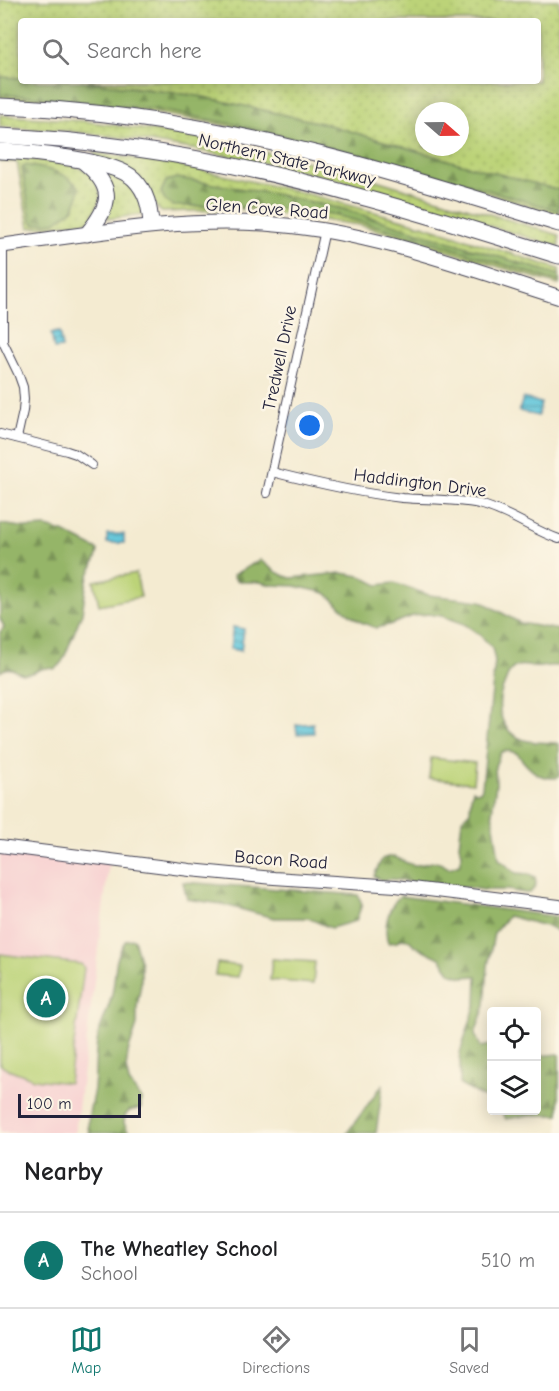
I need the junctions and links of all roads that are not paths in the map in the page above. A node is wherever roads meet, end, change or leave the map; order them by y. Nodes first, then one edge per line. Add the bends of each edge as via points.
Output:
1 (0, 106) edge
2 (0, 136) edge
3 (0, 151) edge
4 (84, 162) junction
5 (559, 224) edge
6 (151, 225) junction
7 (325, 230) junction
8 (87, 234) junction
9 (1, 245) edge
10 (559, 256) edge
11 (559, 297) edge
12 (0, 434) edge
13 (17, 438) junction
14 (92, 465) dead end
15 (272, 472) junction
16 (267, 493) dead end
17 (559, 539) edge
18 (0, 846) edge
19 (559, 906) edge

1 - 5 highway, Northern State Parkway via 127,117 266,141
2 - 10 highway, Northern State Parkway via 127,147 235,166 362,197
3 - 4 highway
4 - 6 highway via 117,169 133,178 145,195
4 - 8 highway via 102,180 106,196 102,213
6 - 7 main road, Glen Cove Road via 238,222
6 - 8 main road, Glen Cove Road
7 - 11 main road, Glen Cove Road via 403,249
7 - 15 street, Tredwell Drive
8 - 9 main road, Glen Cove Road
9 - 13 street via 3,342 18,373 24,399
12 - 13 street
13 - 14 street via 68,451
15 - 16 street, Tredwell Drive
15 - 17 street, Haddington Drive via 356,492 479,504
18 - 19 street, Bacon Road via 191,870 396,886

